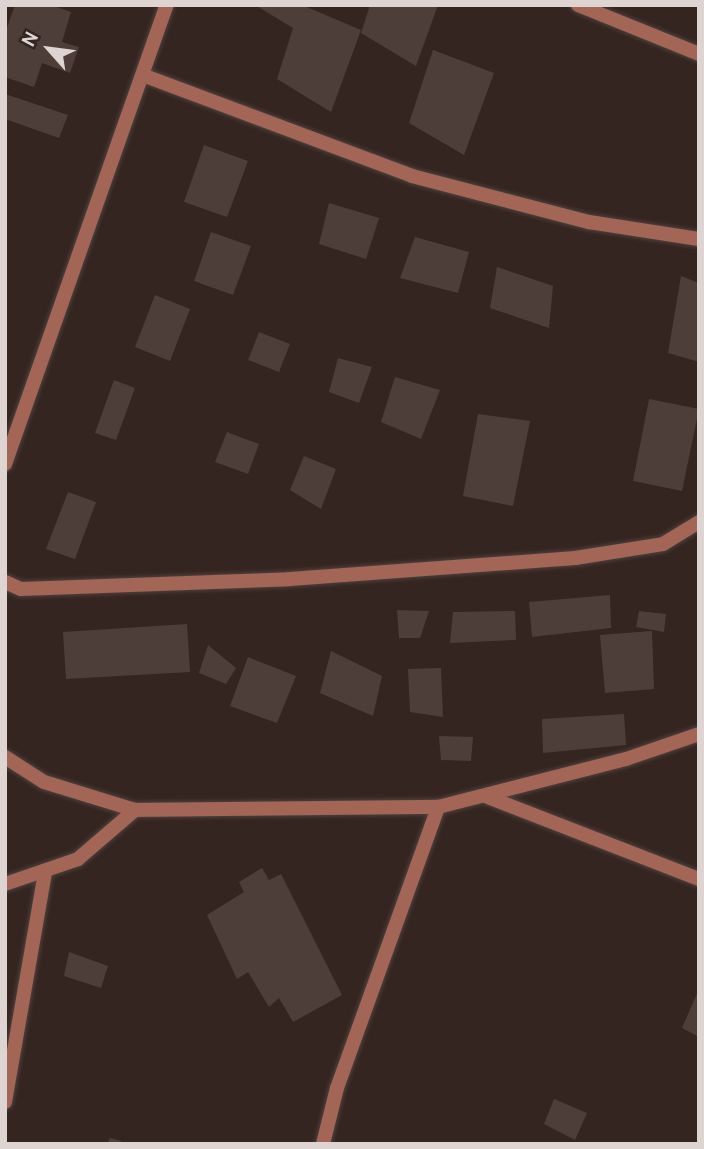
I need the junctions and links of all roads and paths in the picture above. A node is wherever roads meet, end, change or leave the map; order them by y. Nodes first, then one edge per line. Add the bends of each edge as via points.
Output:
1 (167, 5) edge
2 (578, 5) edge
3 (699, 54) edge
4 (145, 76) junction
5 (699, 239) edge
6 (5, 464) edge
7 (699, 522) edge
8 (5, 582) edge
9 (699, 734) edge
10 (5, 757) edge
11 (484, 796) junction
12 (438, 807) junction
13 (135, 810) junction
14 (45, 872) junction
15 (699, 879) edge
16 (5, 884) edge
17 (5, 1102) edge
18 (323, 1144) edge

1 - 4 street
2 - 3 street
4 - 5 street via 412,176 589,222
4 - 6 street
7 - 8 street via 663,544 575,558 290,579 21,589
9 - 11 street via 626,760
10 - 13 street via 44,782
11 - 12 street
11 - 15 street
12 - 13 street
12 - 18 street via 337,1088
13 - 14 street via 78,859
14 - 16 street
14 - 17 street

